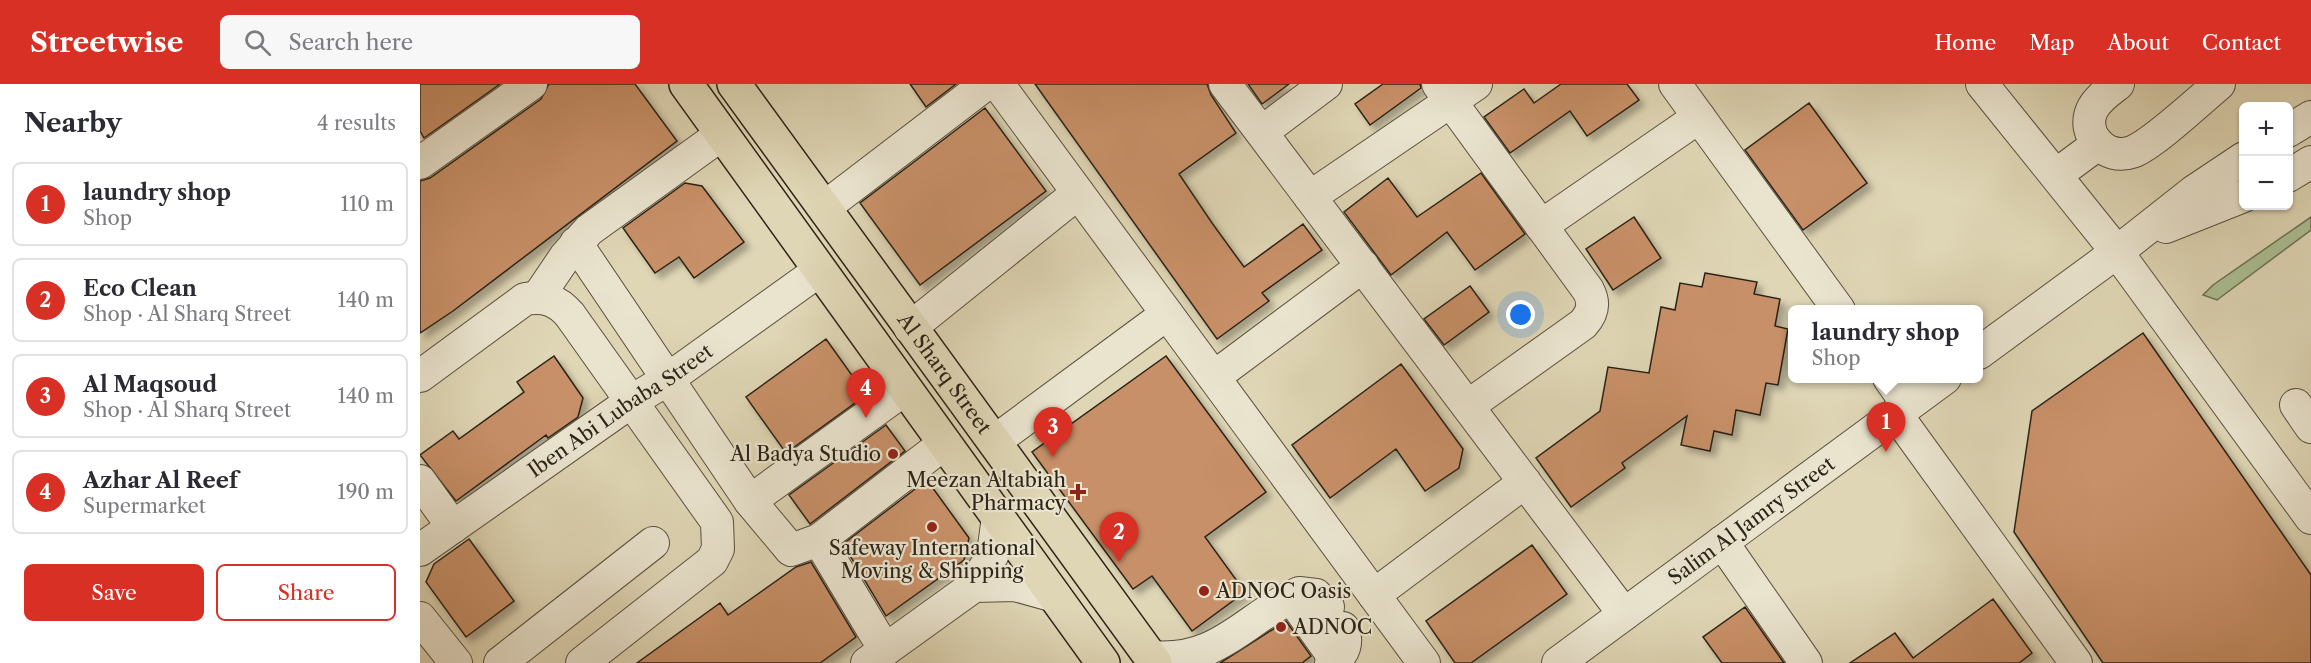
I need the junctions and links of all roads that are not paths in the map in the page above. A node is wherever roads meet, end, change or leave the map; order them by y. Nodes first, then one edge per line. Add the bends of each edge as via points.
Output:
1 (531, 84) edge
2 (686, 84) edge
3 (986, 84) edge
4 (998, 84) edge
5 (1225, 84) edge
6 (1326, 84) edge
7 (1675, 84) edge
8 (1982, 84) edge
9 (2118, 84) edge
10 (2219, 84) edge
11 (741, 86) edge
12 (1455, 90) edge
13 (1700, 117) junction
14 (2311, 117) edge
15 (2293, 128) edge
16 (1262, 132) junction
17 (722, 134) junction
18 (2098, 144) junction
19 (2239, 161) edge
20 (2311, 162) edge
21 (420, 164) edge
22 (2293, 173) edge
23 (2056, 175) junction
24 (1078, 193) junction
25 (1310, 196) junction
26 (2239, 198) edge
27 (825, 207) junction
28 (1541, 226) junction
29 (576, 243) junction
30 (2117, 252) junction
31 (1363, 266) junction
32 (820, 270) junction
33 (538, 297) junction
34 (1836, 305) edge
35 (1167, 314) junction
36 (910, 328) junction
37 (1983, 350) edge
38 (421, 374) edge
39 (1214, 377) junction
40 (668, 380) junction
41 (1891, 383) edge
42 (1938, 383) edge
43 (905, 389) junction
44 (632, 401) junction
45 (1468, 406) junction
46 (1902, 410) junction
47 (995, 441) junction
48 (945, 443) junction
49 (420, 481) edge
50 (1525, 482) junction
51 (750, 501) junction
52 (998, 517) junction
53 (2311, 518) edge
54 (453, 527) junction
55 (819, 540) junction
56 (653, 543) dead end
57 (1722, 543) junction
58 (420, 550) edge
59 (974, 586) junction
60 (1055, 596) junction
61 (1374, 596) junction
62 (1291, 597) junction
63 (1624, 614) junction
64 (420, 618) edge
65 (876, 656) edge
66 (1153, 660) edge
67 (1203, 660) edge
68 (1334, 661) edge
69 (456, 663) edge
70 (500, 663) edge
71 (582, 663) edge
72 (1103, 663) edge
73 (1424, 663) edge
74 (1558, 663) edge
75 (1806, 663) edge
76 (2076, 663) edge

1 - 21 street
2 - 17 main road, Al Sharq Street
3 - 27 street
4 - 24 street
5 - 16 street
6 - 16 street
7 - 13 street
8 - 23 street
9 - 18 street via 2099,99 2090,117
10 - 18 street via 2133,152 2108,152
11 - 27 main road, Al Sharq Street
12 - 25 street
12 - 28 street
13 - 28 street
13 - 34 street
14 - 15 street
16 - 25 street
17 - 29 street
17 - 32 main road, Al Sharq Street
18 - 23 street
19 - 30 street
20 - 22 street
23 - 30 street
24 - 35 street
24 - 36 street
25 - 31 street
26 - 30 street
27 - 36 main road, Al Sharq Street
28 - 45 street via 1588,290 1592,312 1583,324
29 - 33 street
29 - 40 street
30 - 37 street
30 - 53 street
31 - 39 street
31 - 45 street
32 - 40 street, Iben Abi Lubaba Street
32 - 43 main road, Al Sharq Street
33 - 38 street via 514,306
33 - 44 street via 561,305
35 - 39 street
35 - 47 street
36 - 47 main road, Al Sharq Street
39 - 61 street
40 - 44 street, Iben Abi Lubaba Street
40 - 51 street
41 - 46 street
42 - 46 street, Salim Al Jamry Street
43 - 48 main road, Al Sharq Street
43 - 51 street
44 - 54 street, Iben Abi Lubaba Street
44 - 71 street via 717,522 718,549 702,571
45 - 50 street
46 - 57 street, Salim Al Jamry Street
46 - 76 street
47 - 66 main road, Al Sharq Street
48 - 52 main road, Al Sharq Street
48 - 55 street
49 - 54 street
50 - 61 street
50 - 63 street
51 - 55 street via 791,550
52 - 59 street via 993,554
52 - 60 main road, Al Sharq Street
54 - 58 street, Iben Abi Lubaba Street
55 - 65 street
56 - 70 street
57 - 63 street, Salim Al Jamry Street
57 - 75 street
59 - 60 street via 1015,585
59 - 65 street
60 - 72 main road, Al Sharq Street
61 - 73 street
62 - 67 street
62 - 68 street
62 - 68 street via 1307,592 1316,595 1335,617 1345,645
63 - 74 street, Salim Al Jamry Street
64 - 69 street
66 - 67 street

